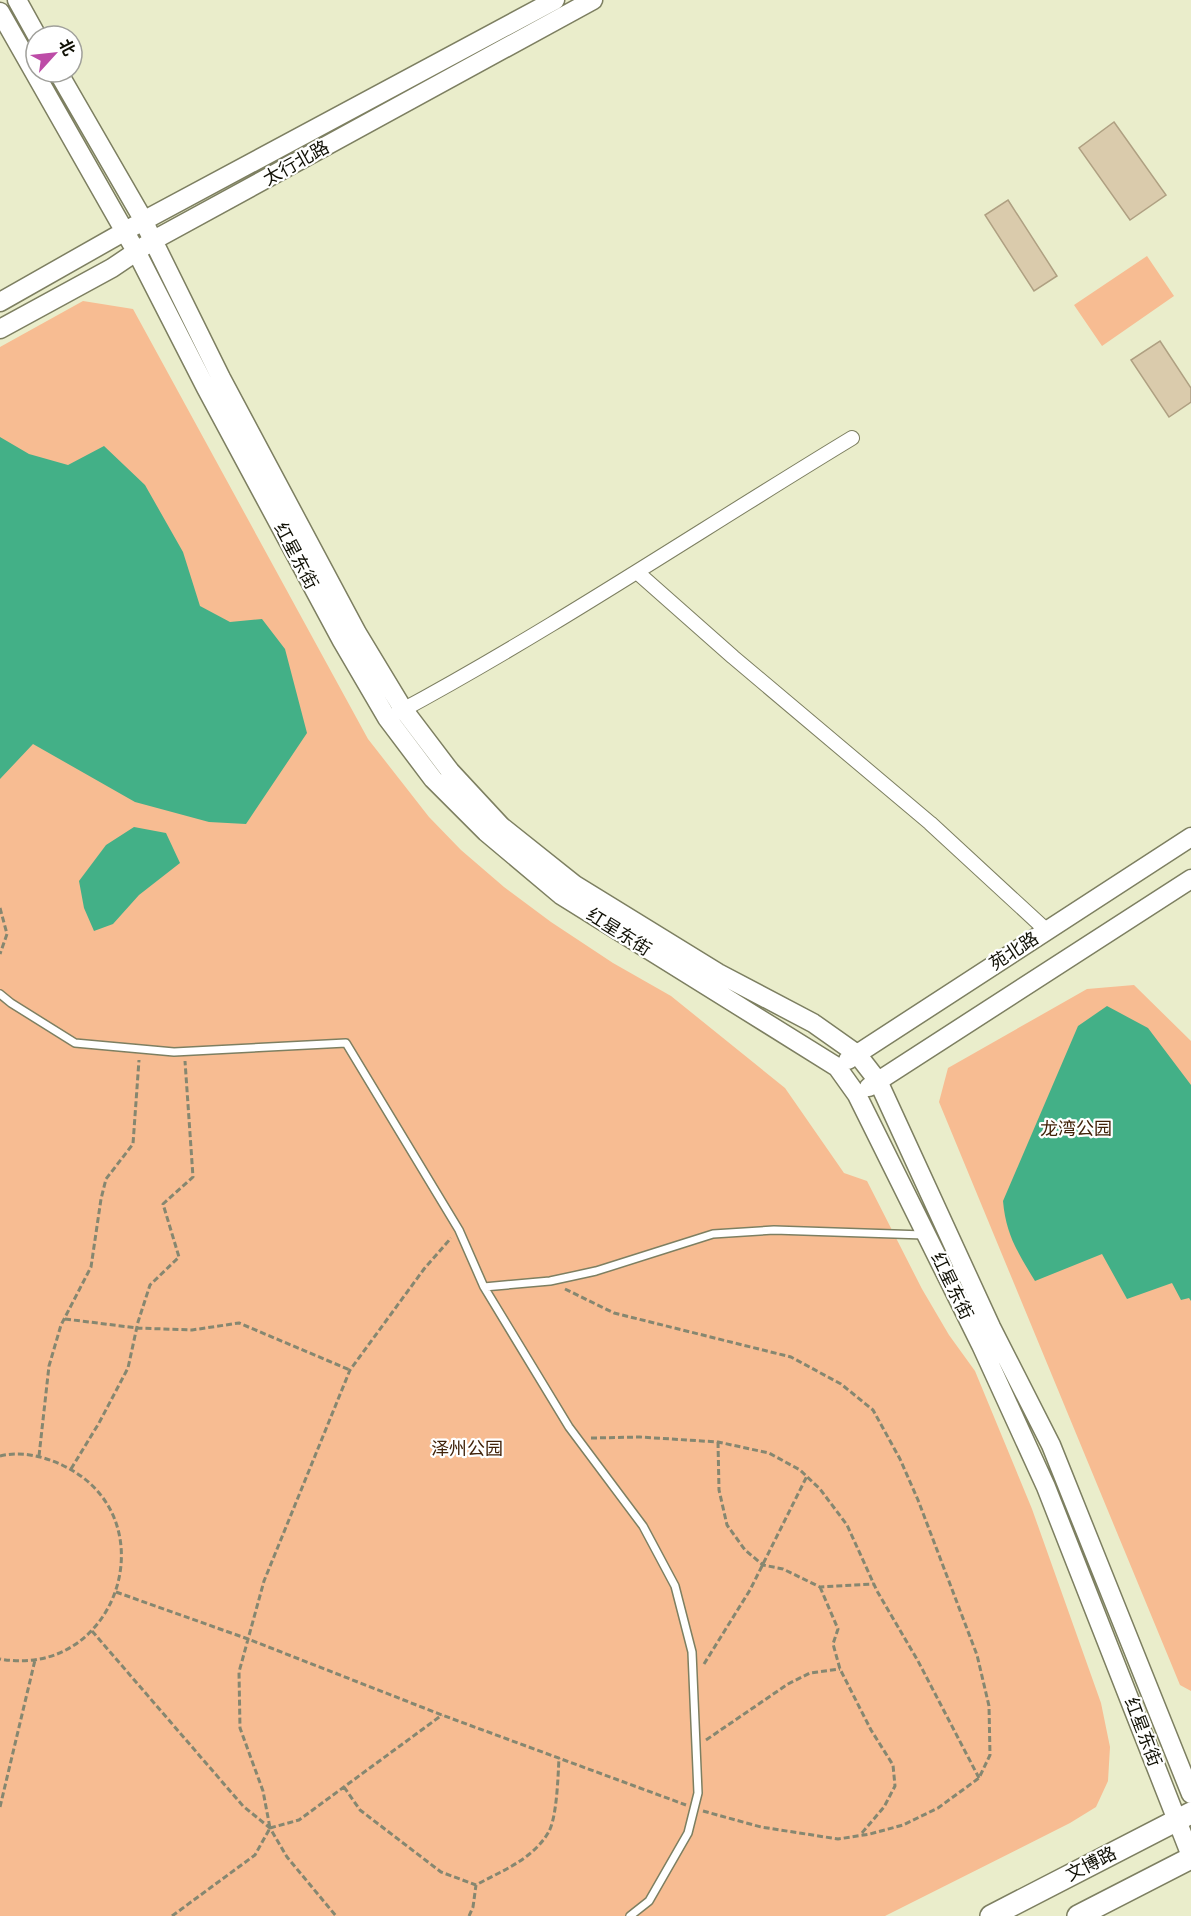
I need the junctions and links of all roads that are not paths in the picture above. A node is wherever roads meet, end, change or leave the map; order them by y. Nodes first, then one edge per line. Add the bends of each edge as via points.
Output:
1 (17, 0) edge
2 (555, 0) edge
3 (593, 0) edge
4 (0, 12) edge
5 (30, 24) edge
6 (65, 84) edge
7 (143, 221) junction
8 (125, 233) junction
9 (153, 241) junction
10 (137, 253) junction
11 (0, 302) edge
12 (0, 329) edge
13 (852, 438) dead end
14 (638, 573) junction
15 (395, 714) junction
16 (1191, 837) edge
17 (1191, 879) edge
18 (1046, 930) junction
19 (0, 994) edge
20 (857, 1054) junction
21 (837, 1067) junction
22 (878, 1081) junction
23 (857, 1095) junction
24 (927, 1235) junction
25 (484, 1287) junction
26 (1191, 1794) edge
27 (1184, 1816) edge
28 (1191, 1857) edge
29 (630, 1916) edge
30 (991, 1916) edge
31 (1078, 1916) edge

1 - 5 main road
2 - 7 main road, 太行北路
3 - 9 main road, 太行北路
4 - 8 main road, 红星东街
6 - 7 main road, 红星东街
7 - 8 main road, 太行北路
7 - 9 main road, 红星东街
8 - 10 main road, 红星东街
8 - 11 main road, 太行北路
9 - 10 main road, 太行北路
9 - 15 main road, 红星东街
10 - 12 main road, 太行北路
10 - 15 main road, 红星东街 via 330,620
13 - 14 street
14 - 15 street
14 - 18 street via 930,823
15 - 20 main road, 红星东街 via 501,826 574,885 718,973 813,1023
15 - 21 main road, 红星东街 via 441,787 486,832 561,895
16 - 18 main road, 苑北路
17 - 22 main road, 苑北路
18 - 20 main road, 苑北路
19 - 25 lane via 75,1043 184,1052 346,1043 459,1230
20 - 21 main road, 苑北路
20 - 22 main road, 红星东街
21 - 23 main road, 红星东街
22 - 23 main road, 苑北路
22 - 26 main road, 红星东街 via 1050,1445
23 - 24 main road, 红星东街
24 - 25 lane via 774,1230 713,1234 596,1271 550,1281
24 - 27 main road, 红星东街 via 1046,1487
25 - 29 lane via 578,1438 643,1526 675,1586 692,1652 698,1793 688,1833 649,1901
27 - 28 main road, 红星东街
27 - 30 main road, 文博路
28 - 31 main road

